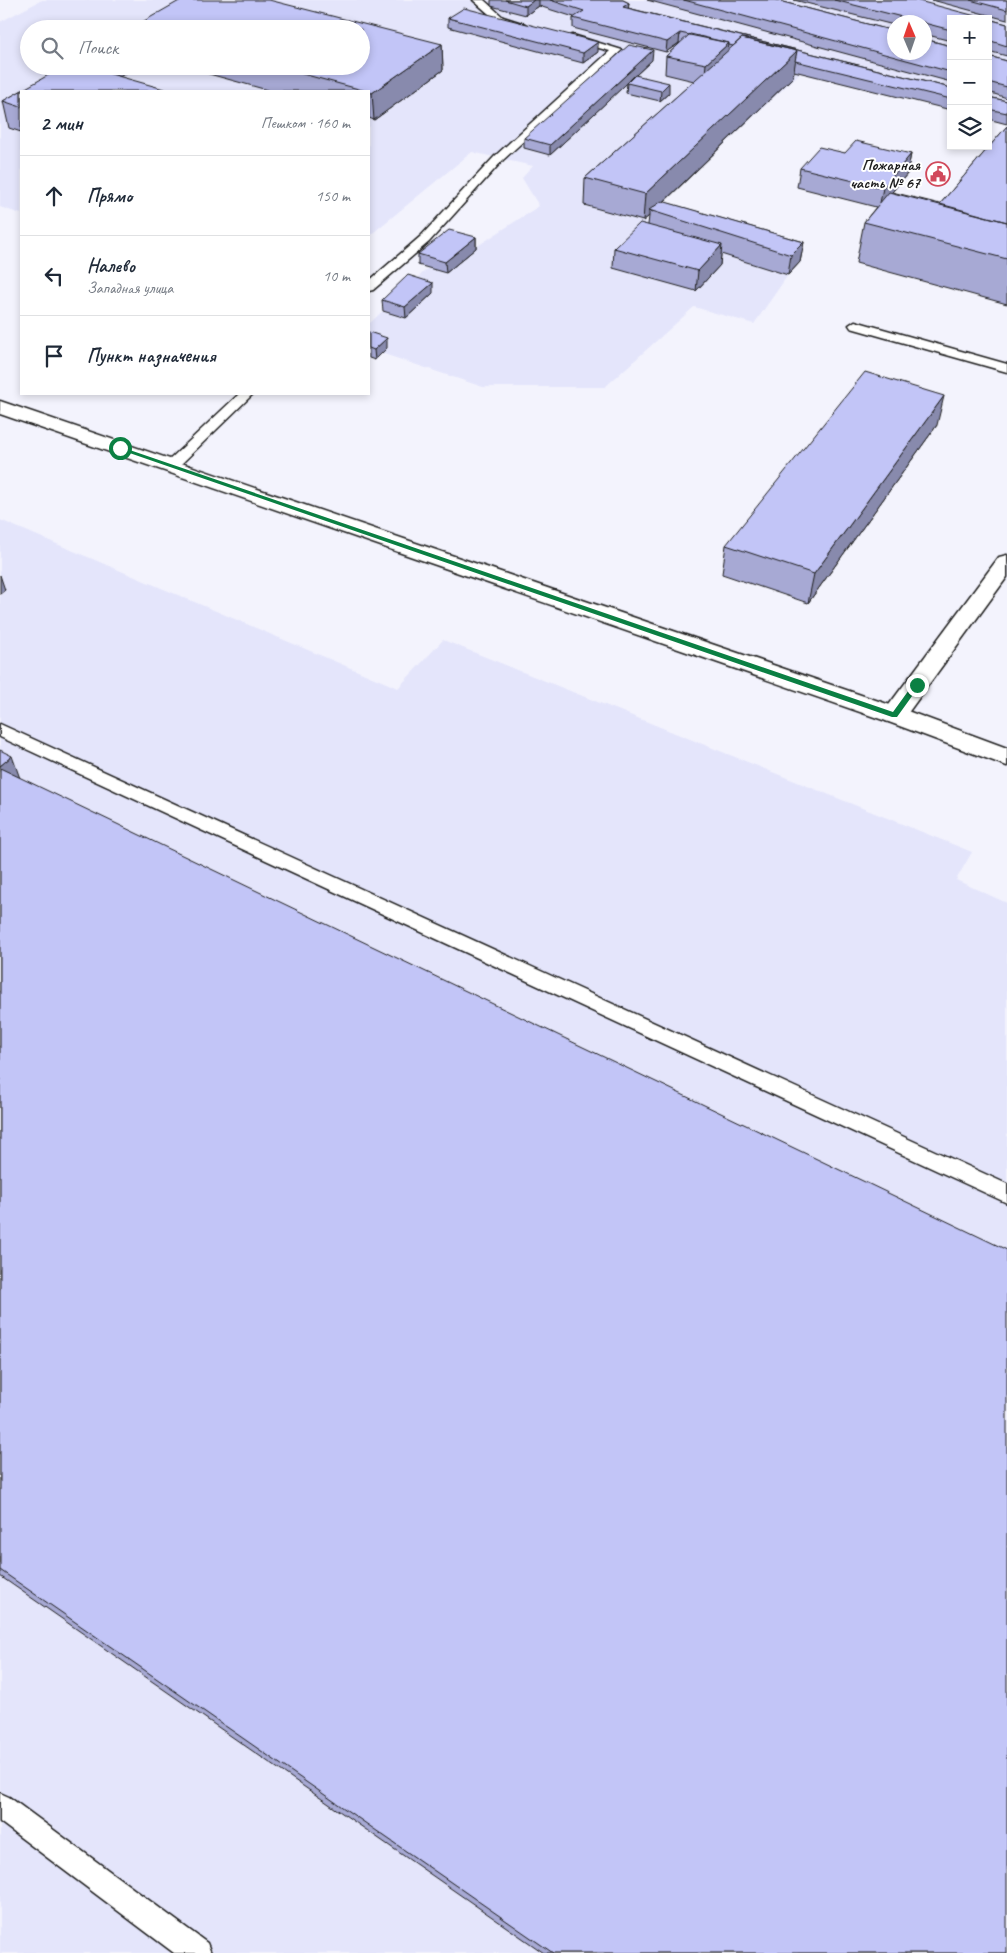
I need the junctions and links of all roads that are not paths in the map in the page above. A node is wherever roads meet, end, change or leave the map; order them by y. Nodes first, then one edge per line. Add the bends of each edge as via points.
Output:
1 (478, 0) edge
2 (527, 26) edge
3 (563, 35) edge
4 (370, 286) edge
5 (855, 324) dead end
6 (1007, 368) edge
7 (245, 395) edge
8 (0, 407) edge
9 (172, 465) junction
10 (1007, 562) edge
11 (894, 716) junction
12 (0, 730) edge
13 (1007, 757) edge
14 (1007, 1194) edge
15 (5, 1815) edge
16 (197, 1953) edge

1 - 2 lane via 500,19
3 - 4 lane via 617,50 499,158 425,239
5 - 6 lane
7 - 9 lane
8 - 9 main road
9 - 11 main road
10 - 11 main road
11 - 13 main road
12 - 14 lane
15 - 16 lane

